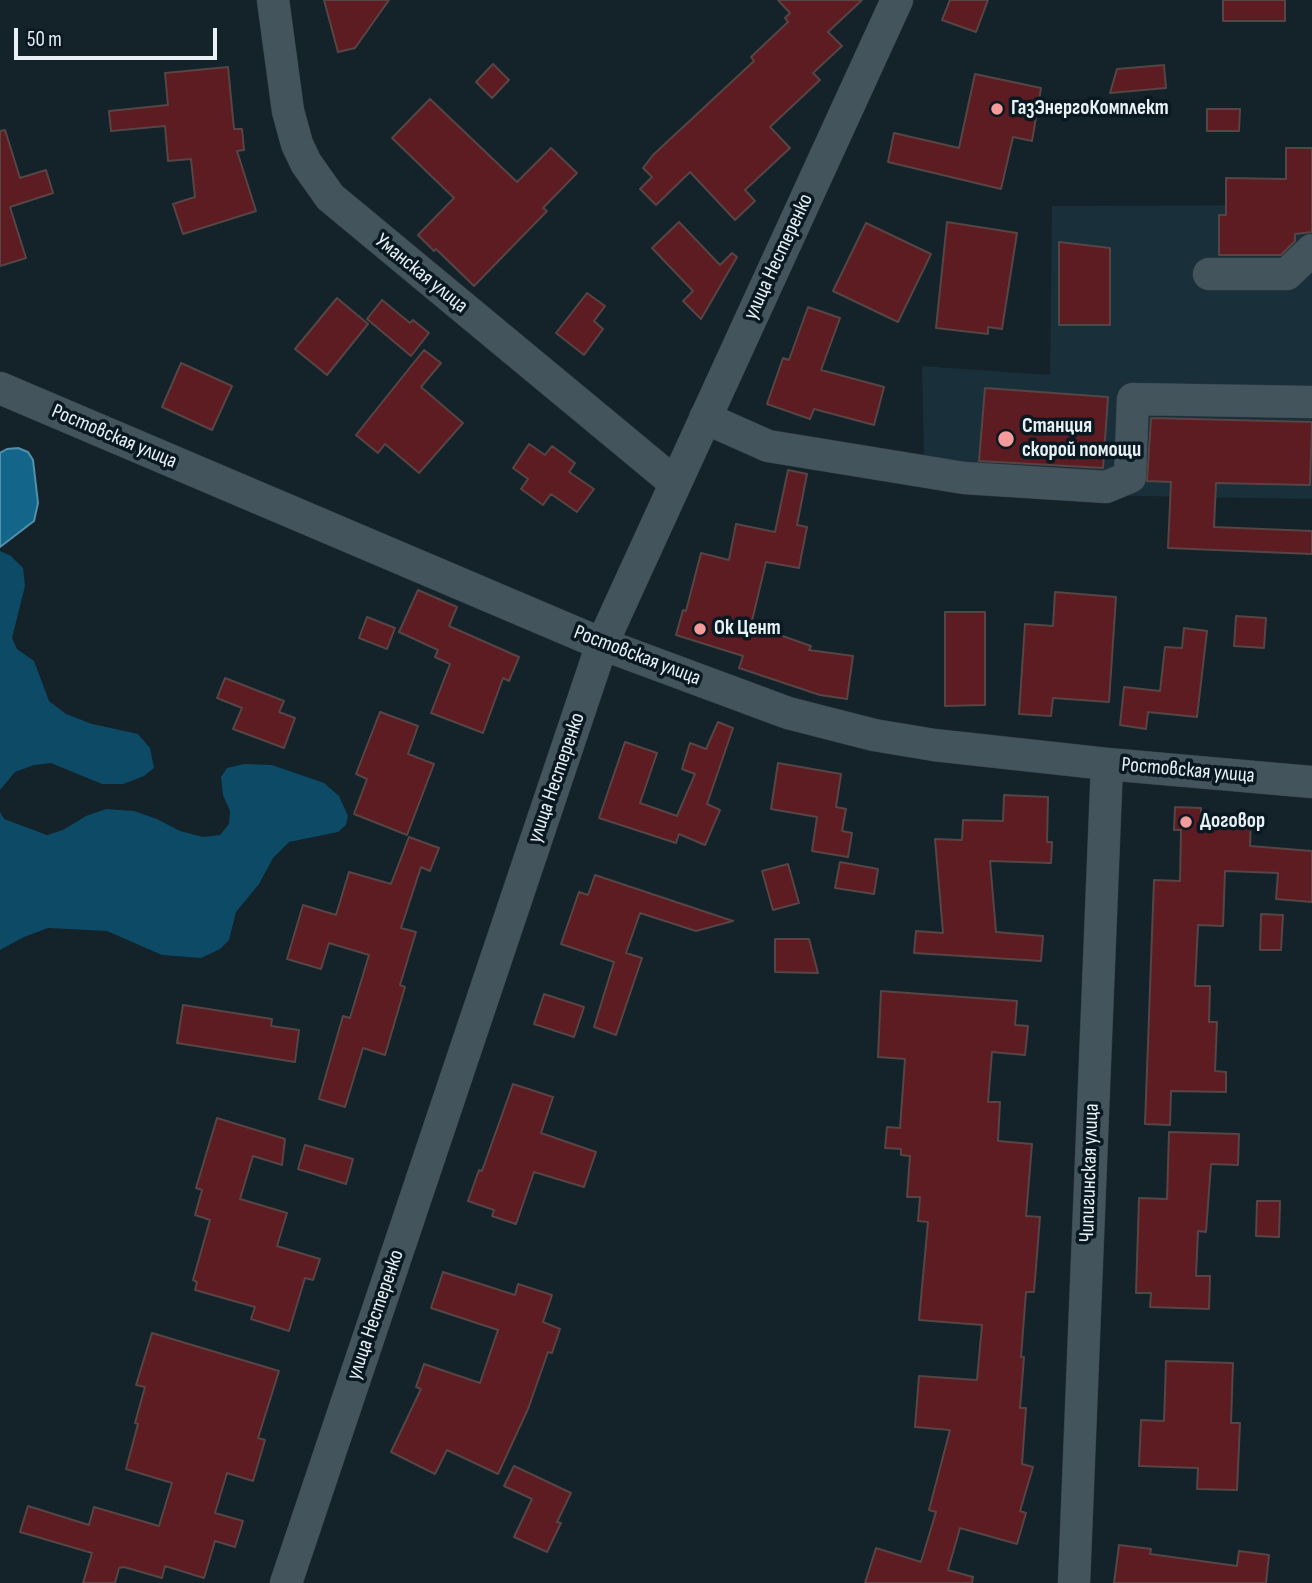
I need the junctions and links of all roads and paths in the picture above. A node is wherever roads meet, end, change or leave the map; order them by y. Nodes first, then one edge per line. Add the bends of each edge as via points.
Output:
1 (273, 0) edge
2 (897, 0) edge
3 (1312, 250) edge
4 (1209, 274) dead end
5 (0, 388) edge
6 (1312, 402) edge
7 (705, 418) junction
8 (675, 483) junction
9 (602, 644) junction
10 (1107, 764) junction
11 (1312, 782) edge
12 (286, 1583) edge
13 (1074, 1583) edge

1 - 8 street, Уманская улица via 291,122 306,163 330,197
2 - 7 street, улица Нестеренко
3 - 4 street via 1287,274
5 - 9 street, Ростовская улица
6 - 7 street via 1133,399 1130,477 1107,488 964,478 768,446
7 - 8 street, улица Нестеренко
8 - 9 street, улица Нестеренко
9 - 10 street, Ростовская улица via 826,724 934,745
9 - 12 street, улица Нестеренко
10 - 11 street, Ростовская улица
10 - 13 street, Чипигинская улица

